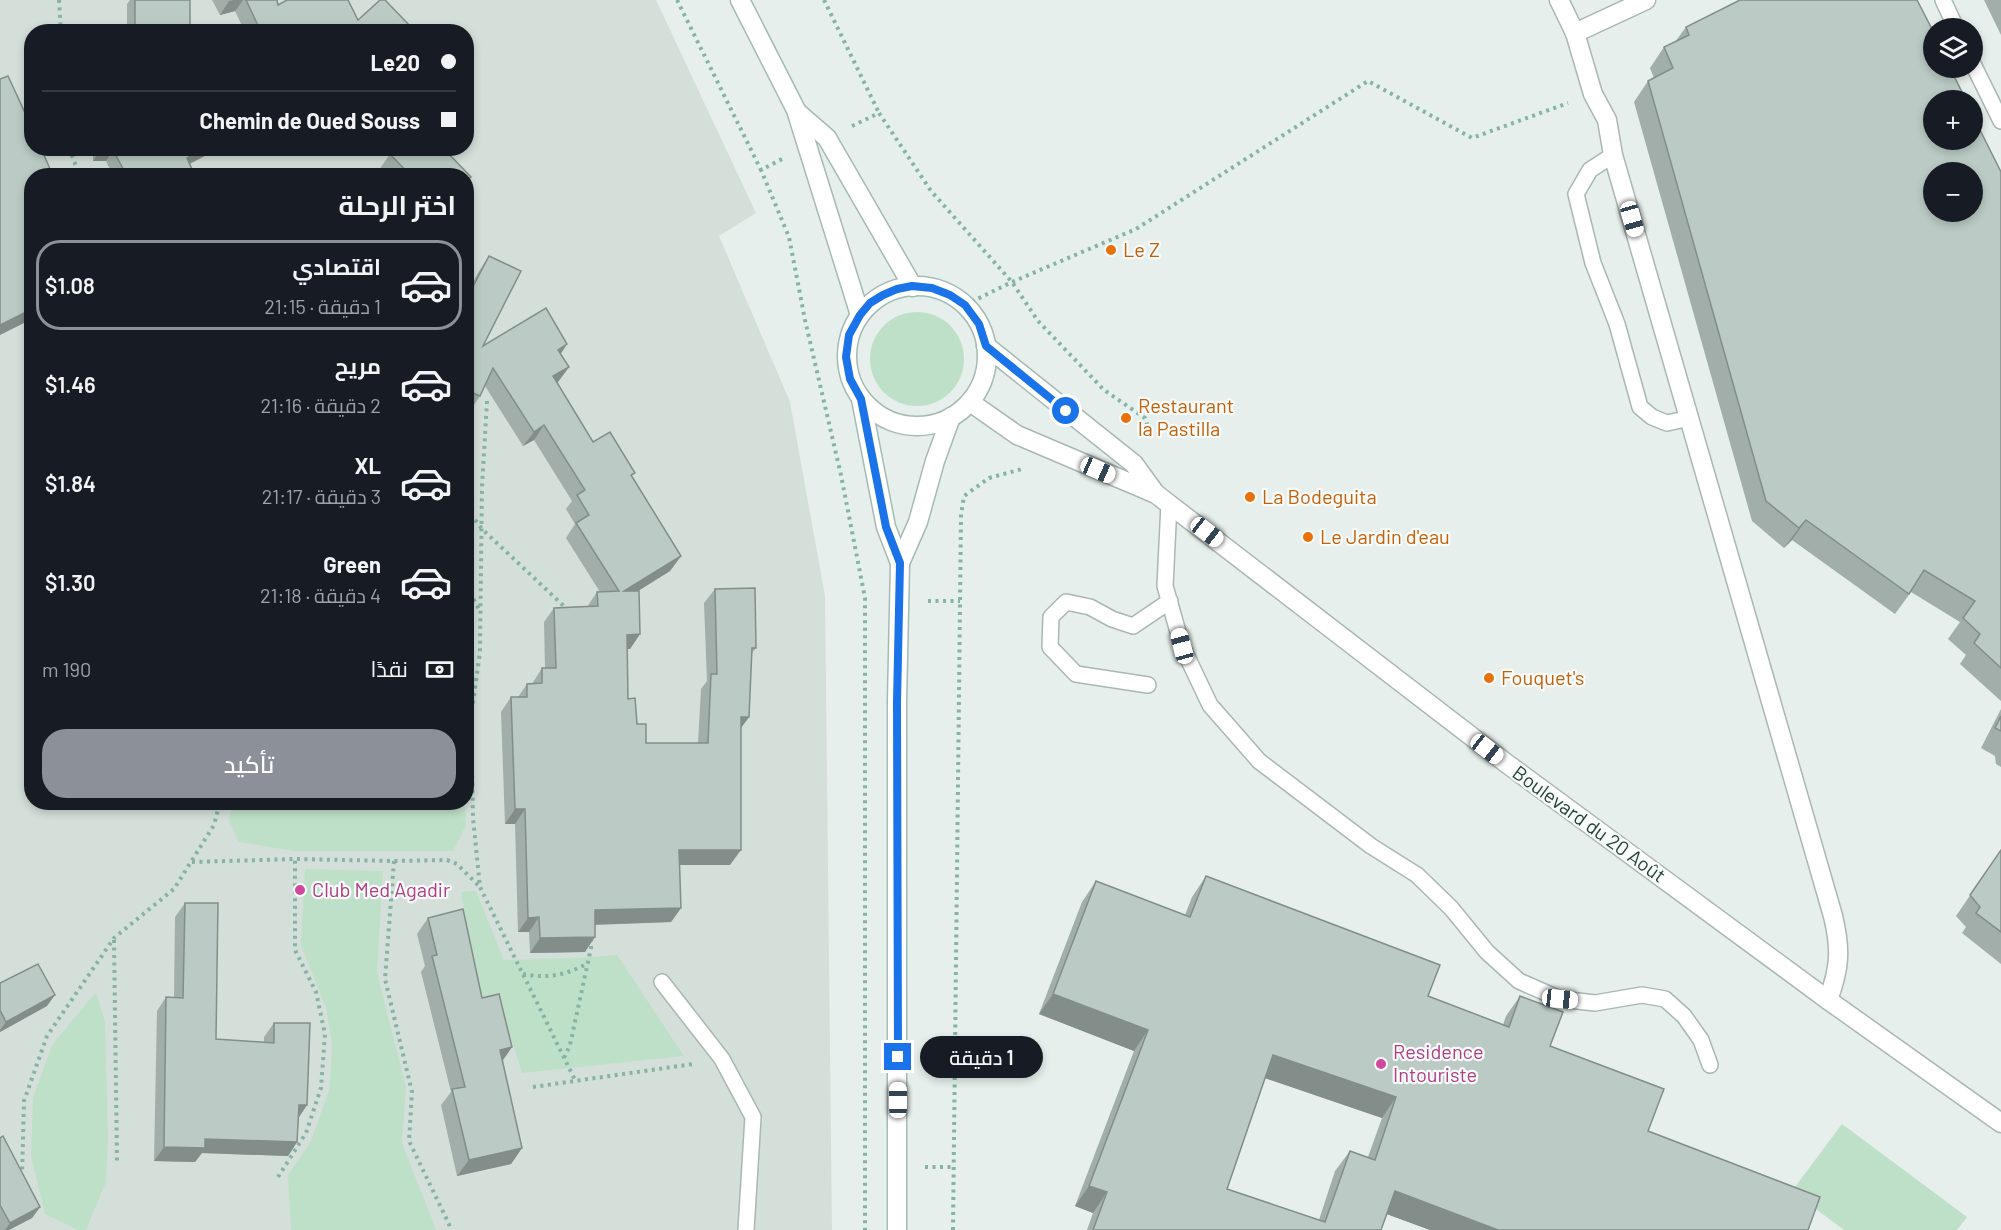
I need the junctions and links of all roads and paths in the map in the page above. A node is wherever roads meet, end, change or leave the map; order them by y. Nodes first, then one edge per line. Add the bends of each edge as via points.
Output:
1 (59, 0) edge
2 (677, 0) edge
3 (740, 0) edge
4 (824, 0) edge
5 (1560, 0) edge
6 (1646, 0) edge
7 (1942, 0) edge
8 (1951, 18) edge
9 (60, 24) edge
10 (1575, 33) junction
11 (1980, 78) edge
12 (1593, 94) junction
13 (796, 111) junction
14 (879, 113) junction
15 (2001, 121) edge
16 (827, 138) junction
17 (808, 147) junction
18 (1614, 155) junction
19 (761, 170) junction
20 (1012, 282) junction
21 (912, 286) junction
22 (965, 305) junction
23 (860, 315) junction
24 (986, 346) junction
25 (861, 399) junction
26 (487, 401) edge
27 (970, 402) junction
28 (951, 417) junction
29 (1689, 418) junction
30 (1134, 464) junction
31 (1163, 499) junction
32 (961, 515) dead end
33 (474, 518) edge
34 (482, 529) junction
35 (900, 563) junction
36 (474, 599) edge
37 (1170, 601) junction
38 (481, 611) junction
39 (570, 618) edge
40 (1148, 685) dead end
41 (474, 695) edge
42 (218, 810) edge
43 (473, 810) edge
44 (295, 859) junction
45 (394, 861) junction
46 (191, 862) junction
47 (480, 887) junction
48 (114, 938) junction
49 (591, 938) edge
50 (588, 963) junction
51 (523, 973) junction
52 (662, 982) dead end
53 (1828, 1000) junction
54 (564, 1058) junction
55 (722, 1059) junction
56 (1710, 1065) dead end
57 (576, 1082) junction
58 (533, 1087) dead end
59 (2001, 1123) edge
60 (117, 1161) dead end
61 (22, 1177) edge
62 (278, 1177) dead end
63 (450, 1230) edge
64 (746, 1230) edge
65 (865, 1230) edge
66 (897, 1230) edge
67 (954, 1230) edge

1 - 9 path
2 - 19 path
3 - 13 street
4 - 14 path
5 - 10 street
6 - 10 street
7 - 8 lane
10 - 12 street
11 - 15 lane
12 - 18 street via 1607,120
12 - 20 path via 1472,138 1368,81 1136,229
13 - 16 street
13 - 17 street
14 - 16 path
14 - 20 path via 931,191
16 - 21 street
17 - 19 path
17 - 23 street
18 - 29 street
18 - 29 lane via 1590,170 1576,194 1593,263 1617,324 1640,407 1667,423
19 - 65 path via 789,237 865,598
20 - 22 path
20 - 30 path via 1038,321 1104,390 1145,418 1149,430
21 - 22 street via 932,288
21 - 23 street via 883,295
22 - 24 street via 979,324
23 - 25 street via 849,335 846,357 850,379
24 - 27 street via 981,385
24 - 30 street, Boulevard du 20 Août
25 - 28 street via 875,413 912,426 932,425
25 - 35 street via 886,527
26 - 34 path
27 - 28 street
27 - 31 street, Boulevard du 20 Août via 1017,435
28 - 35 street via 918,522
29 - 53 street via 1838,937 1836,980
30 - 31 street, Boulevard du 20 Août
31 - 37 lane via 1165,586
31 - 53 street, Boulevard du 20 Août via 1506,763
32 - 67 path
33 - 34 path
34 - 38 path
34 - 39 path via 567,609
35 - 66 street
36 - 38 path
37 - 40 lane via 1133,626 1090,607 1066,602 1051,617 1050,647 1076,674
37 - 56 lane via 1182,646 1210,705 1259,761 1371,846 1417,875 1519,981 1560,999 1595,1003 1641,994 1665,999 1684,1016 1701,1040
38 - 41 path
42 - 46 path via 214,825
43 - 47 path
44 - 45 path
44 - 46 path
44 - 62 path via 295,950 316,992 325,1034 321,1088 306,1133
45 - 47 path via 447,860 457,864
45 - 63 path via 385,979 412,1092 409,1141
46 - 48 path via 174,889
47 - 51 path
48 - 60 path
48 - 61 path via 47,1036 24,1101
49 - 50 path
50 - 51 path via 559,976
50 - 54 path
51 - 54 path
52 - 55 lane
53 - 59 street, Boulevard du 20 Août
54 - 57 path
55 - 57 path
55 - 64 lane via 753,1117
57 - 58 path

